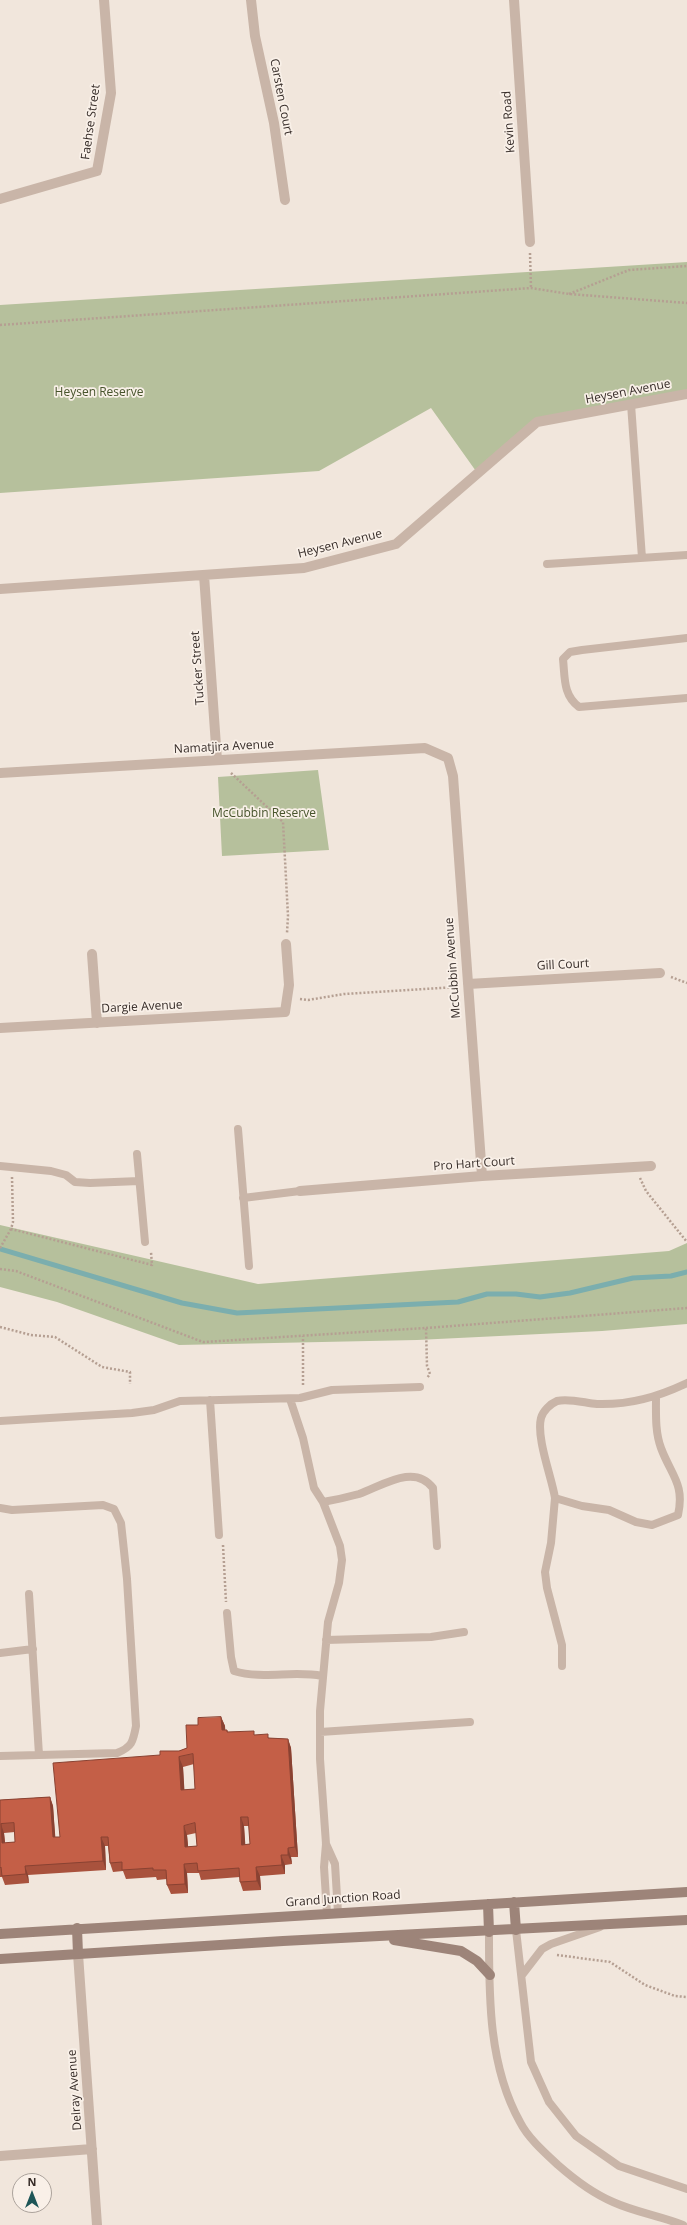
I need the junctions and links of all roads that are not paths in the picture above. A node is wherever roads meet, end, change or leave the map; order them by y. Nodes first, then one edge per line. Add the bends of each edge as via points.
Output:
1 (104, 0) edge
2 (251, 0) edge
3 (514, 0) edge
4 (0, 199) edge
5 (286, 200) dead end
6 (530, 242) road end
7 (687, 394) edge
8 (631, 404) junction
9 (687, 555) edge
10 (642, 558) junction
11 (547, 564) dead end
12 (204, 575) junction
13 (0, 589) edge
14 (687, 638) edge
15 (687, 698) edge
16 (448, 758) joint
17 (218, 760) junction
18 (0, 773) edge
19 (286, 944) road end
20 (92, 954) dead end
21 (660, 972) road end
22 (468, 984) junction
23 (97, 1023) junction
24 (0, 1028) edge
25 (238, 1129) dead end
26 (137, 1154) dead end
27 (0, 1166) edge
28 (651, 1166) dead end
29 (482, 1176) junction
30 (139, 1180) junction
31 (300, 1190) joint
32 (243, 1198) junction
33 (145, 1242) road end
34 (249, 1266) dead end
35 (687, 1383) edge
36 (420, 1387) road end
37 (656, 1396) junction
38 (290, 1398) junction
39 (210, 1400) junction
40 (0, 1421) edge
41 (555, 1498) junction
42 (323, 1502) junction
43 (0, 1508) edge
44 (219, 1535) road end
45 (437, 1546) dead end
46 (29, 1594) dead end
47 (227, 1613) road end
48 (464, 1632) dead end
49 (326, 1640) junction
50 (32, 1649) junction
51 (0, 1653) edge
52 (562, 1666) dead end
53 (322, 1676) junction
54 (470, 1722) dead end
55 (320, 1732) junction
56 (0, 1756) edge
57 (39, 1756) junction
58 (326, 1844) junction
59 (687, 1892) edge
60 (514, 1902) junction
61 (488, 1904) junction
62 (327, 1913) junction
63 (338, 1913) junction
64 (687, 1920) edge
65 (605, 1926) junction
66 (77, 1928) junction
67 (516, 1930) junction
68 (489, 1932) junction
69 (0, 1934) edge
70 (373, 1937) junction
71 (78, 1954) junction
72 (0, 1959) edge
73 (490, 1975) junction
74 (522, 1975) junction
75 (92, 2149) junction
76 (0, 2156) edge
77 (687, 2189) edge
78 (97, 2225) edge
79 (682, 2225) edge

1 - 4 street, Faehse Street via 110,93 97,171
2 - 5 street, Carsten Court via 255,36 274,123
3 - 6 street, Kevin Road
7 - 8 street, Heysen Avenue
8 - 10 lane
8 - 12 street, Heysen Avenue via 537,422 396,544 304,568
9 - 10 lane
10 - 11 lane
12 - 13 street, Heysen Avenue
12 - 17 street, Tucker Street
14 - 15 lane via 570,652 564,659 566,690 570,700 579,707
16 - 17 street, Namatjira Avenue via 425,748
16 - 22 street, McCubbin Avenue via 453,776
17 - 18 street, Namatjira Avenue
19 - 23 street, Dargie Avenue via 289,985 285,1012
20 - 23 street
21 - 22 street, Gill Court
22 - 29 street, McCubbin Avenue
23 - 24 street, Dargie Avenue
25 - 32 lane
26 - 30 lane
27 - 30 lane via 51,1171 66,1175 75,1182
28 - 29 street, Pro Hart Court
29 - 31 street, Pro Hart Court
30 - 33 lane
31 - 32 lane
32 - 34 lane
35 - 37 lane
36 - 38 lane via 332,1390
37 - 41 lane via 624,1404 558,1401 544,1412 541,1430 545,1460
37 - 41 lane via 657,1435 680,1489 678,1515 652,1525 636,1522 609,1510
38 - 39 lane
38 - 42 lane via 303,1438 314,1488
39 - 40 lane via 180,1401 154,1410 132,1413
39 - 44 lane
41 - 52 lane via 551,1543 545,1572 546,1588 562,1645
42 - 45 lane via 358,1494 394,1479 420,1477 427,1480 433,1488
42 - 49 lane via 340,1546 342,1560
43 - 57 lane via 12,1510 103,1505 114,1509 121,1523 136,1726 133,1742 128,1749 117,1753
46 - 50 lane
47 - 53 lane via 230,1657 234,1671 248,1675 308,1673
48 - 49 lane via 431,1637
49 - 53 lane
50 - 51 lane
50 - 57 lane
53 - 55 lane
54 - 55 lane
55 - 58 lane
56 - 57 lane
58 - 62 lane via 324,1867
58 - 63 lane via 335,1864
59 - 60 main road, Grand Junction Road
60 - 61 main road, Grand Junction Road
60 - 67 main road
61 - 63 main road, Grand Junction Road
61 - 68 main road
62 - 63 main road, Grand Junction Road
62 - 66 main road, Grand Junction Road
64 - 65 main road
65 - 67 main road
65 - 74 lane via 542,1949
66 - 69 main road, Grand Junction Road
66 - 71 main road
67 - 68 main road
67 - 74 lane
68 - 70 main road
68 - 73 lane
70 - 71 main road
70 - 73 main road via 461,1951 477,1960
71 - 72 main road
71 - 75 street, Delray Avenue
73 - 79 lane via 497,2062 505,2089 520,2123 545,2154 580,2184 614,2203
74 - 77 lane via 531,2062 549,2102 576,2136 619,2166
75 - 76 street
75 - 78 street, Delray Avenue

